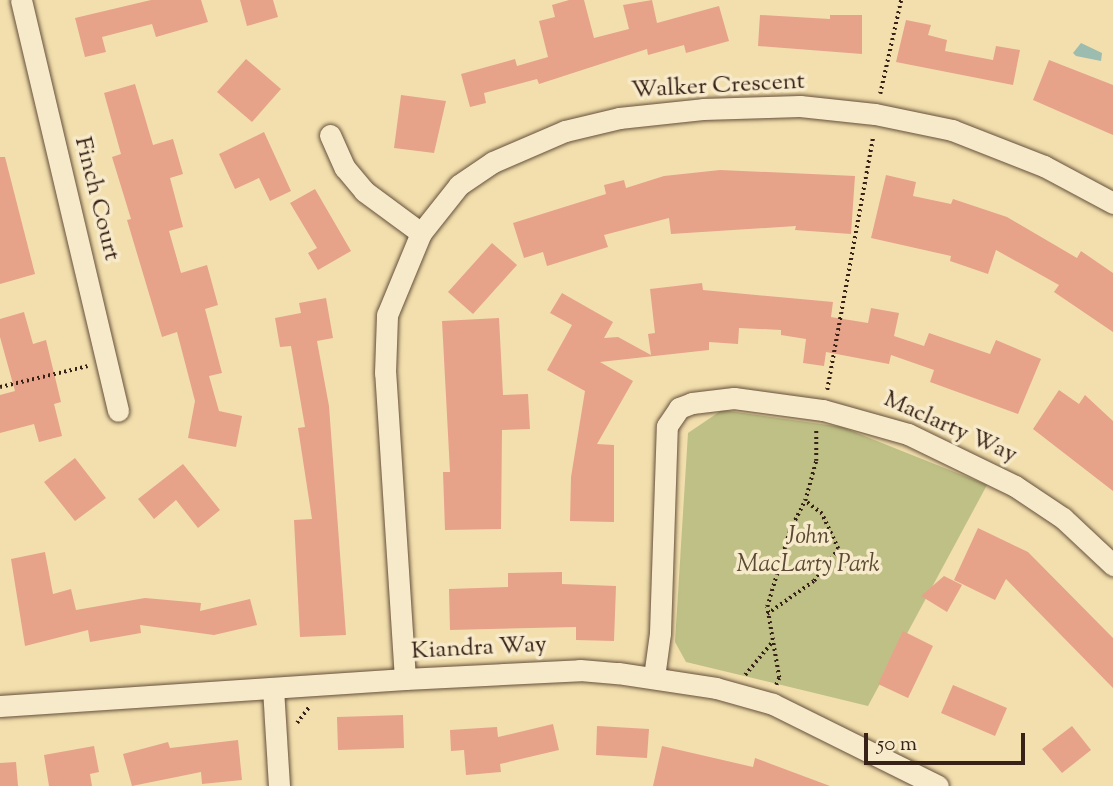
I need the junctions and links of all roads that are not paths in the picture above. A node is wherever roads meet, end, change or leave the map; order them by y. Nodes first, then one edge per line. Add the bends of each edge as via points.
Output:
1 (21, 0) edge
2 (330, 135) dead end
3 (1113, 203) edge
4 (421, 233) junction
5 (118, 411) dead end
6 (1113, 565) edge
7 (654, 677) junction
8 (405, 679) junction
9 (273, 688) junction
10 (0, 706) edge
11 (279, 786) edge
12 (938, 786) edge

1 - 5 street, Finch Court
2 - 4 street via 345,168 364,191
3 - 4 street, Walker Crescent via 1044,166 952,130 875,114 800,106 703,109 619,118 528,145 459,186
4 - 8 street, Walker Crescent via 394,290 385,338
6 - 7 street, Maclarty Way via 1063,518 1015,486 908,434 823,410 734,398 692,402 679,408 667,426 660,633
7 - 8 street, Kiandra Way via 580,670
7 - 12 street, Kiandra Way via 773,704
8 - 9 street, Kiandra Way
9 - 10 street, Kiandra Way
9 - 11 street

